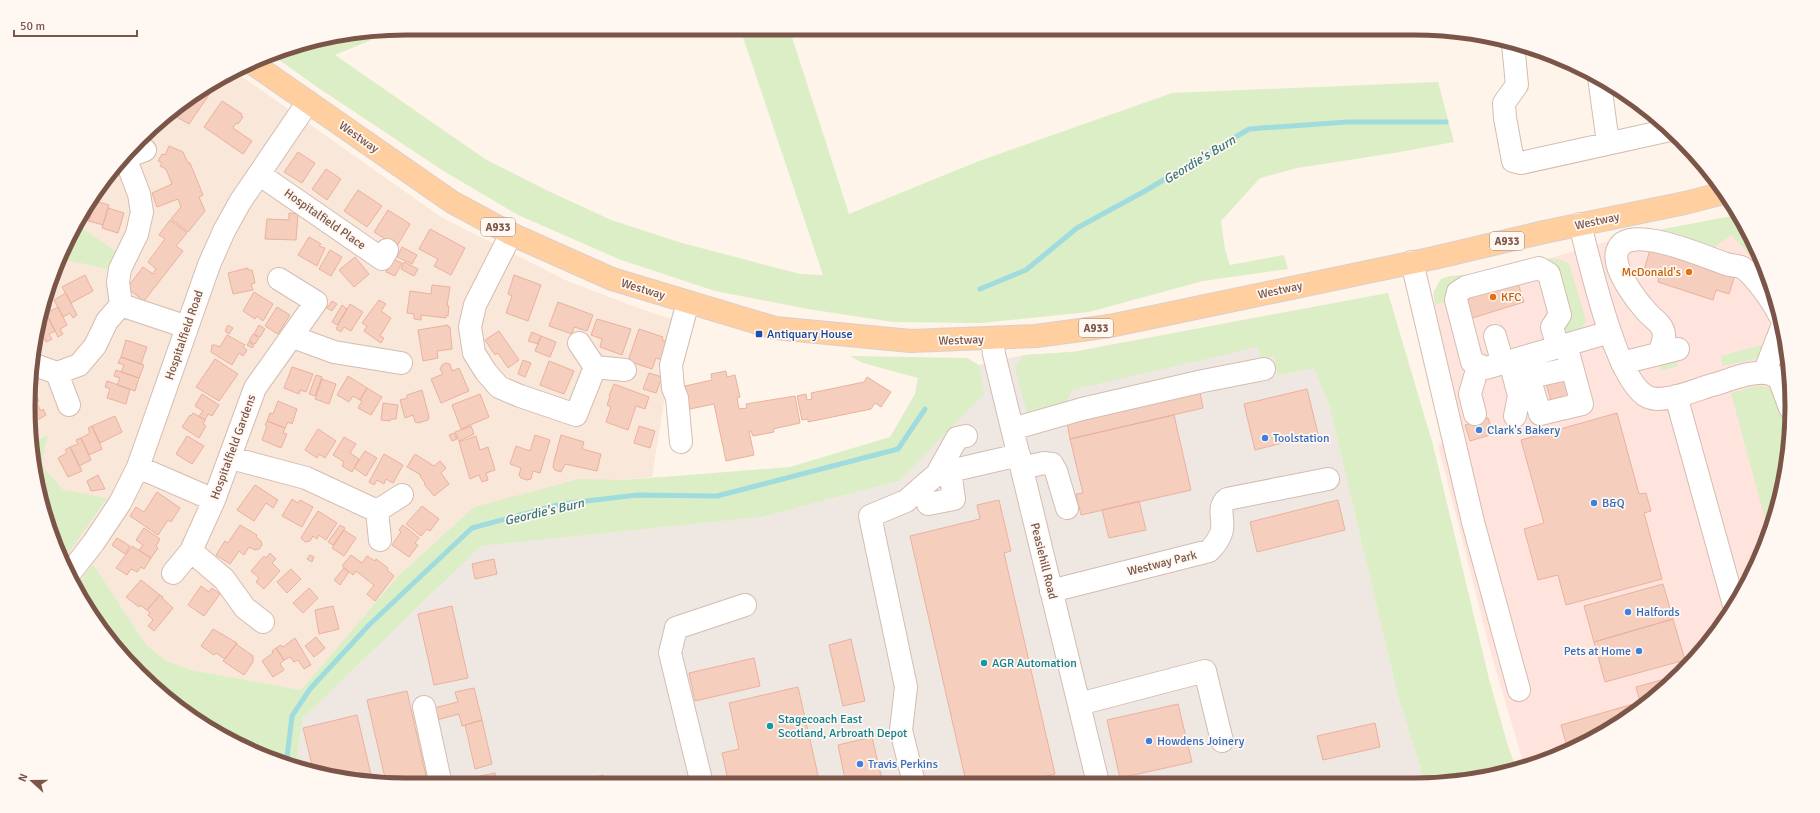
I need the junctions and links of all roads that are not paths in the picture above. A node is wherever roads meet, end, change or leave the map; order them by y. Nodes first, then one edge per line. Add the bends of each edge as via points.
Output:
1 (1513, 49) edge
2 (257, 66) edge
3 (1600, 86) edge
4 (308, 102) junction
5 (1663, 132) edge
6 (1608, 143) junction
7 (127, 162) edge
8 (259, 174) junction
9 (1718, 194) edge
10 (1580, 224) junction
11 (511, 234) junction
12 (387, 250) dead end
13 (1412, 262) junction
14 (279, 279) dead end
15 (688, 302) junction
16 (121, 305) junction
17 (1771, 306) edge
18 (1775, 323) edge
19 (187, 327) junction
20 (1610, 332) junction
21 (293, 336) junction
22 (1495, 336) dead end
23 (992, 339) junction
24 (579, 343) dead end
25 (1562, 347) junction
26 (1622, 363) junction
27 (401, 364) dead end
28 (1475, 364) junction
29 (37, 366) edge
30 (595, 366) junction
31 (1264, 369) dead end
32 (625, 370) dead end
33 (57, 373) junction
34 (1764, 373) junction
35 (1523, 375) junction
36 (1575, 380) junction
37 (1784, 393) edge
38 (1676, 396) junction
39 (69, 404) dead end
40 (1475, 414) dead end
41 (1515, 416) dead end
42 (1012, 429) junction
43 (966, 436) dead end
44 (681, 442) dead end
45 (231, 458) junction
46 (1020, 461) junction
47 (138, 467) junction
48 (943, 472) junction
49 (1328, 479) dead end
50 (402, 495) dead end
51 (214, 500) junction
52 (928, 504) dead end
53 (1067, 508) dead end
54 (377, 511) junction
55 (380, 540) dead end
56 (191, 551) junction
57 (72, 570) edge
58 (173, 573) dead end
59 (1051, 591) junction
60 (1732, 597) edge
61 (745, 605) dead end
62 (263, 622) dead end
63 (1519, 690) dead end
64 (1079, 704) junction
65 (424, 707) dead end
66 (1222, 741) dead end
67 (439, 778) edge
68 (701, 778) edge
69 (913, 778) edge
70 (1097, 778) edge

1 - 6 street via 1517,85 1504,103 1504,118 1513,161 1521,163
2 - 4 main road, Westway / A933
3 - 6 street
4 - 8 street, Hospitalfield Road
4 - 11 main road, Westway / A933 via 452,202
5 - 6 street
7 - 16 street via 140,194 142,212 137,234 120,269 118,282
8 - 12 street, Hospitalfield Place via 382,259
8 - 19 street, Hospitalfield Road via 224,231
9 - 10 main road, Westway / A933
10 - 13 main road, Westway / A933
10 - 20 street
11 - 15 main road, Westway / A933 via 612,279
11 - 30 street via 475,305 470,327 474,353 486,372 499,387 576,415
13 - 23 main road, Westway / A933 via 1110,326
13 - 63 street via 1473,522
14 - 21 street, Hospitalfield Gardens via 316,302
15 - 23 main road, Westway / A933 via 775,328 911,341
15 - 44 street via 671,365
16 - 19 street
16 - 33 street via 107,321 95,346 79,365
17 - 26 street via 1764,289 1743,268 1645,239 1629,240 1617,251 1616,260 1621,275 1645,309 1659,322 1664,330 1667,347
18 - 34 street
19 - 47 street, Hospitalfield Road
20 - 25 street
20 - 26 street
21 - 27 street via 334,352
21 - 45 street, Hospitalfield Gardens via 255,388
22 - 35 street
23 - 42 street, Peasiehill Road
24 - 30 street
25 - 28 street via 1552,327 1560,315 1549,274 1539,268 1466,287 1458,292 1456,300
25 - 35 street
25 - 36 street
26 - 38 street via 1634,385 1647,397 1658,400
28 - 35 street
28 - 40 street via 1470,394
29 - 33 street
30 - 32 street
31 - 42 street via 1203,380
33 - 39 street
34 - 37 street via 1779,378
34 - 38 street via 1749,374
35 - 36 street
35 - 36 street via 1540,414 1582,404
35 - 41 street
38 - 60 street
42 - 46 street, Peasiehill Road
43 - 48 street via 956,438
45 - 51 street, Hospitalfield Gardens
45 - 54 street via 306,478
46 - 48 street
46 - 53 street via 1052,464
46 - 59 street, Peasiehill Road
47 - 51 street
47 - 57 street, Hospitalfield Road via 120,503
48 - 52 street via 954,499
48 - 69 street via 906,501 870,516 906,687 901,730
49 - 59 street, Westway Park via 1228,500 1222,505 1223,522 1220,536 1209,551
50 - 54 street
51 - 56 street, Hospitalfield Gardens
54 - 55 street
56 - 58 street, Hospitalfield Gardens
56 - 62 street via 224,579 245,608
59 - 64 street, Peasiehill Road
61 - 68 street via 676,628 670,652
64 - 66 street via 1205,671
64 - 70 street, Peasiehill Road
65 - 67 street

